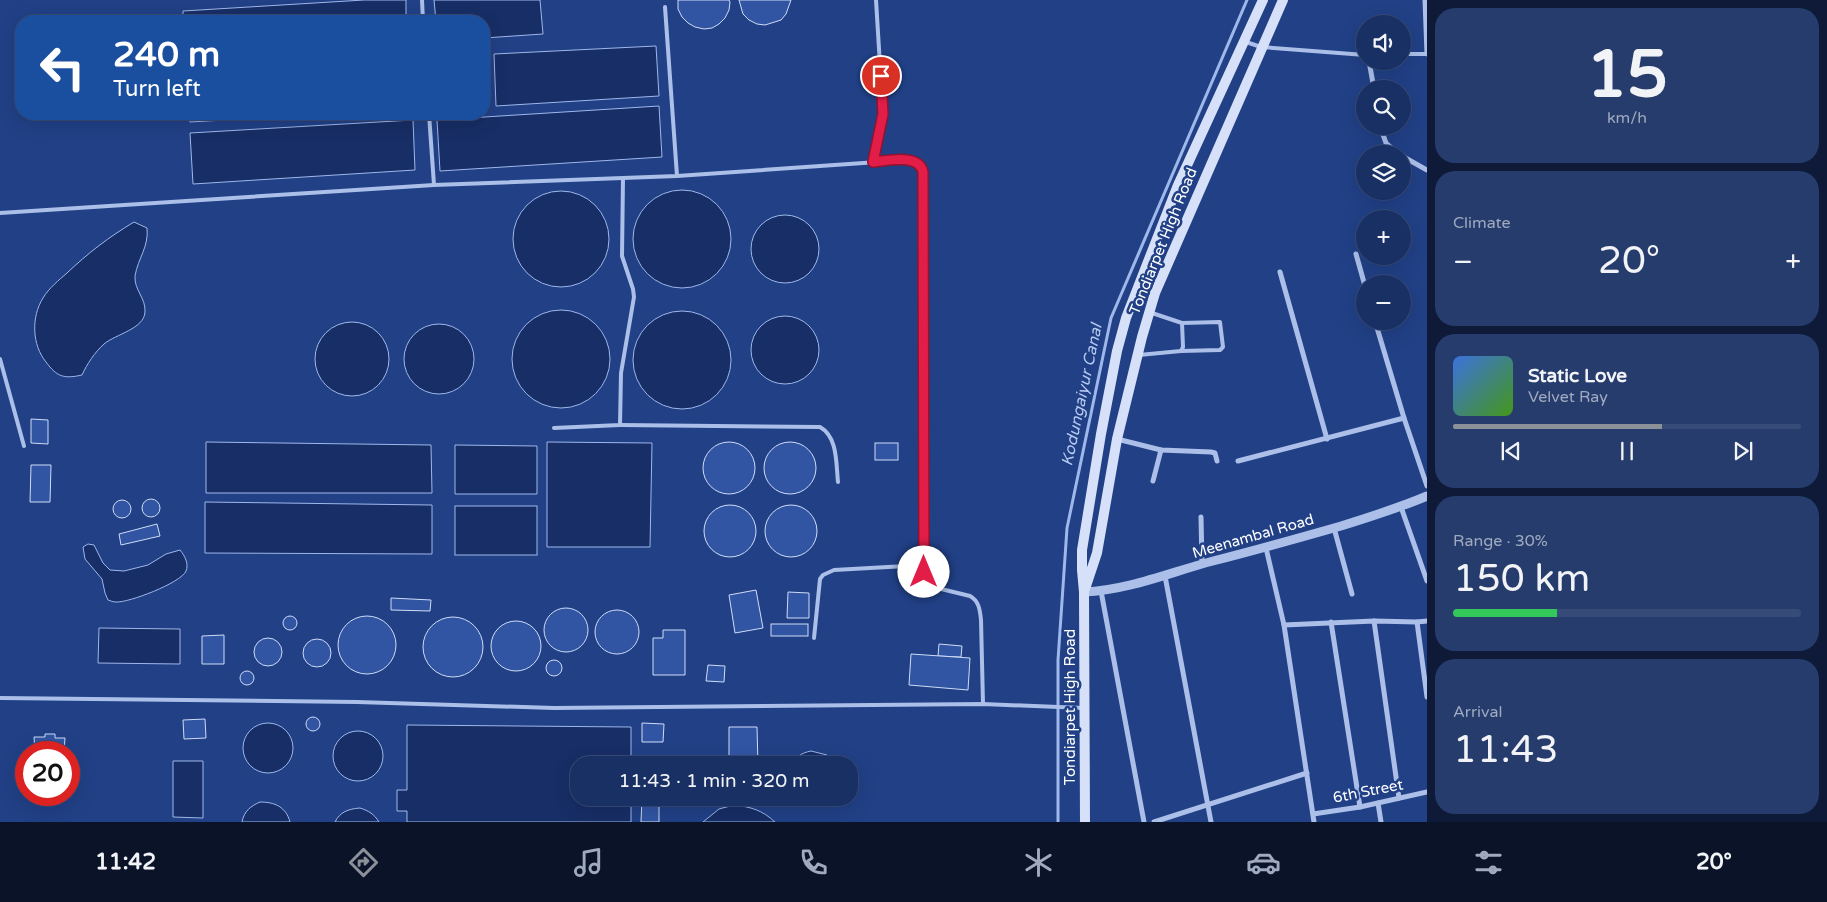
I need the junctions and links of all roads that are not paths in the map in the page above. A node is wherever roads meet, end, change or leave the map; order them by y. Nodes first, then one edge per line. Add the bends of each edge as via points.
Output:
1 (422, 0) edge
2 (876, 0) edge
3 (1263, 0) edge
4 (1283, 0) edge
5 (1425, 0) edge
6 (665, 7) dead end
7 (423, 15) edge
8 (1244, 41) junction
9 (1261, 47) junction
10 (1356, 54) edge
11 (1411, 54) edge
12 (1427, 54) edge
13 (429, 120) edge
14 (1411, 161) edge
15 (873, 162) junction
16 (1427, 170) edge
17 (677, 176) junction
18 (623, 178) junction
19 (434, 185) junction
20 (0, 213) edge
21 (1280, 272) dead end
22 (1150, 312) junction
23 (1182, 322) junction
24 (1378, 330) edge
25 (1181, 351) junction
26 (1137, 355) junction
27 (0, 359) edge
28 (1404, 418) junction
29 (620, 425) junction
30 (554, 428) dead end
31 (1117, 439) junction
32 (1327, 439) junction
33 (24, 446) dead end
34 (1161, 450) junction
35 (1217, 461) dead end
36 (1238, 462) dead end
37 (1153, 481) dead end
38 (838, 482) dead end
39 (1427, 486) edge
40 (1427, 496) edge
41 (1401, 507) junction
42 (1201, 517) dead end
43 (1334, 528) junction
44 (1266, 548) junction
45 (1202, 564) junction
46 (924, 565) junction
47 (1164, 576) junction
48 (1427, 580) edge
49 (1101, 591) junction
50 (1084, 592) junction
51 (1352, 594) dead end
52 (1374, 621) junction
53 (1427, 621) edge
54 (1331, 622) junction
55 (1417, 622) junction
56 (1284, 625) junction
57 (814, 638) dead end
58 (1427, 697) edge
59 (0, 698) edge
60 (983, 704) junction
61 (1085, 708) junction
62 (1308, 773) junction
63 (1427, 792) edge
64 (1400, 798) junction
65 (1378, 803) junction
66 (1208, 805) junction
67 (1360, 806) junction
68 (1313, 814) junction
69 (1085, 822) edge
70 (1144, 822) edge
71 (1154, 822) edge
72 (1211, 822) edge
73 (1314, 822) edge
74 (1381, 822) edge

1 - 7 lane
2 - 15 lane via 883,114
3 - 8 main road, Tondiarpet High Road
4 - 9 main road, Tondiarpet High Road
5 - 12 street
6 - 17 lane
8 - 9 lane
8 - 50 main road, Tondiarpet High Road via 1178,185 1126,318 1102,425 1082,550
9 - 10 lane
9 - 22 main road, Tondiarpet High Road
11 - 12 lane
13 - 19 lane
14 - 16 street
15 - 17 lane
15 - 46 lane via 916,161 923,172
17 - 18 lane
18 - 19 lane
18 - 29 lane via 622,256 634,297 621,373
19 - 20 lane
21 - 32 street
22 - 23 lane
22 - 26 main road, Tondiarpet High Road
23 - 25 lane
23 - 25 lane via 1220,322 1223,347 1220,350
24 - 28 street
25 - 26 lane
26 - 31 main road, Tondiarpet High Road
27 - 33 lane
28 - 32 street
28 - 39 street
29 - 30 lane
29 - 38 lane via 820,427 832,438
31 - 34 street
31 - 50 main road, Tondiarpet High Road via 1097,553
32 - 36 street
34 - 35 street via 1211,452 1215,453
34 - 37 street
40 - 41 street, Meenambal Road
41 - 43 street, Meenambal Road
41 - 48 street
42 - 45 street
43 - 44 street, Meenambal Road
43 - 51 street
44 - 45 street, Meenambal Road
44 - 56 street
45 - 47 street, Meenambal Road
46 - 57 lane via 834,570 823,575
46 - 60 lane via 928,584 970,596 978,603
47 - 49 street, Meenambal Road
47 - 66 street
49 - 50 street, Meenambal Road
49 - 70 street
50 - 61 main road, Tondiarpet High Road
52 - 54 street
52 - 55 street
52 - 64 street
53 - 55 street
54 - 56 street
54 - 67 street
55 - 58 street
56 - 62 street
59 - 60 lane via 554,708
60 - 61 lane
61 - 69 main road, Tondiarpet High Road
62 - 66 street
62 - 68 street
63 - 64 street, 6th Street
64 - 65 street, 6th Street
65 - 67 street, 6th Street
65 - 74 street
66 - 71 street
66 - 72 street
67 - 68 street, 6th Street
68 - 73 street

